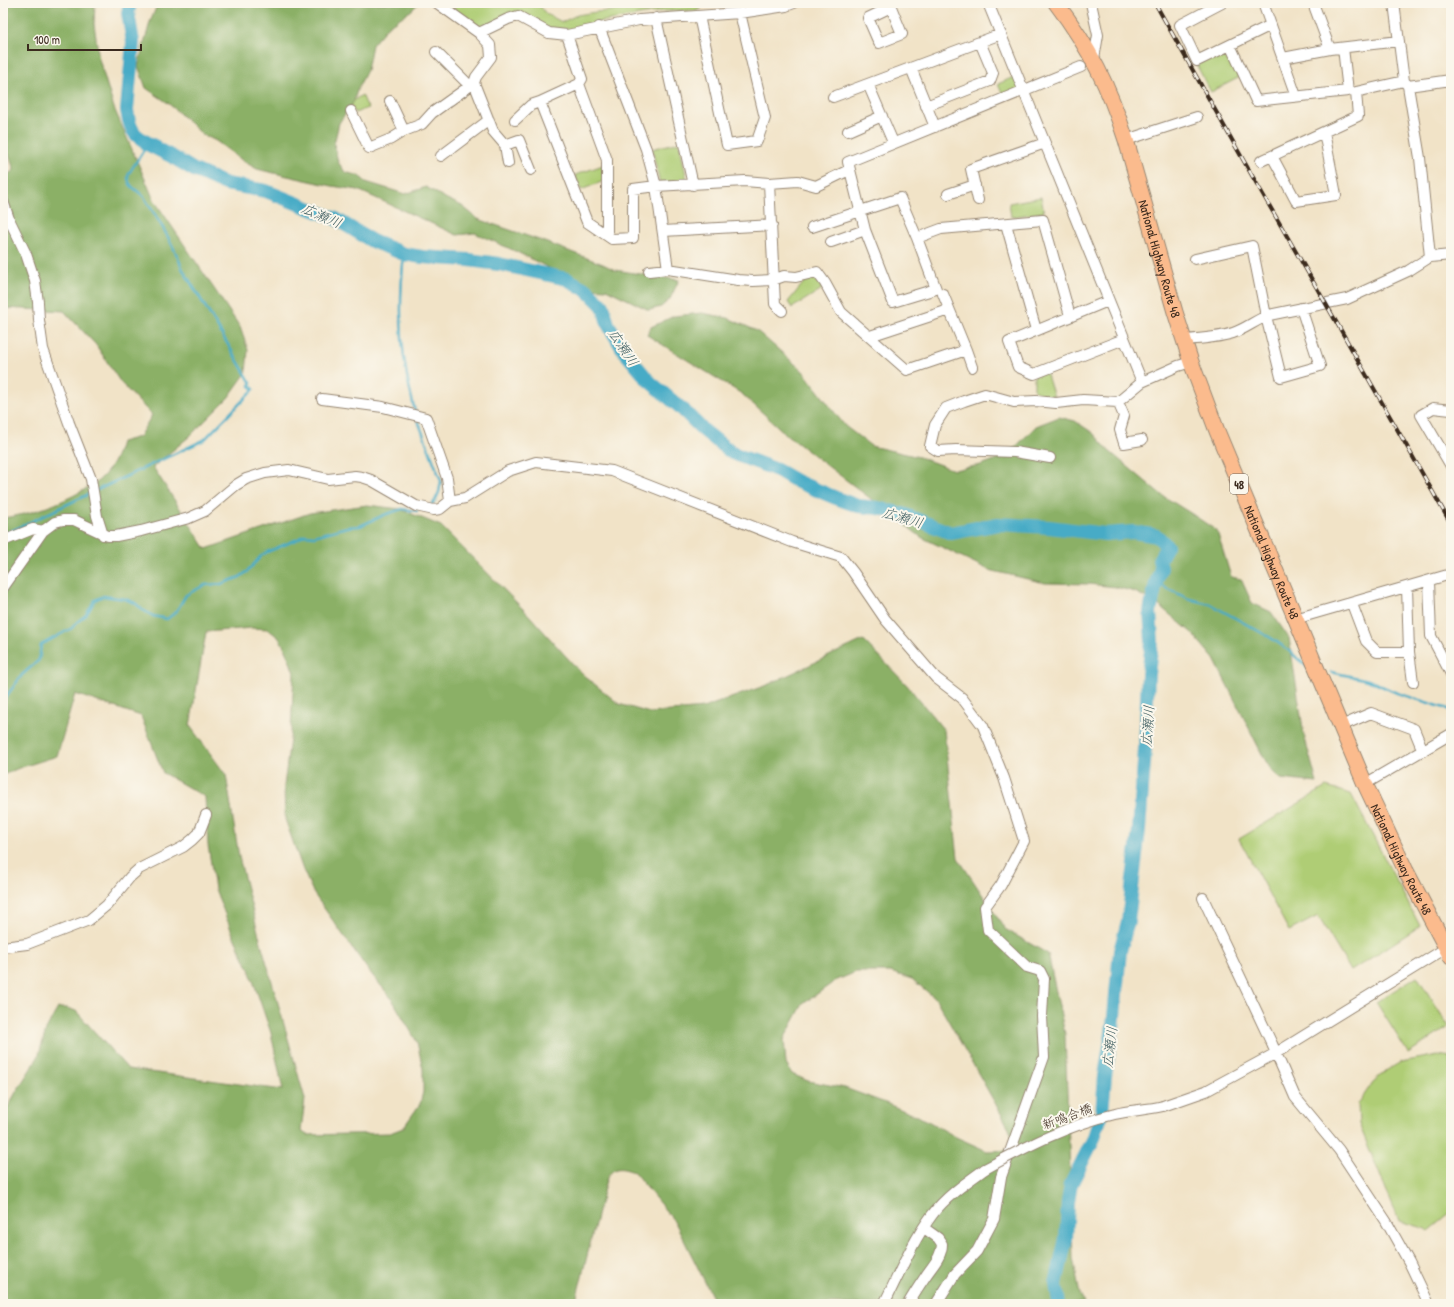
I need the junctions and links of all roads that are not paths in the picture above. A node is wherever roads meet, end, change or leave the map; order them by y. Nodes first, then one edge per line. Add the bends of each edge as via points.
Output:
1 (437, 3) edge
2 (794, 3) edge
3 (988, 3) edge
4 (1056, 3) edge
5 (1091, 3) edge
6 (1222, 3) edge
7 (1263, 3) edge
8 (1313, 3) edge
9 (1394, 3) edge
10 (740, 13) junction
11 (698, 16) junction
12 (656, 18) junction
13 (1271, 25) junction
14 (599, 27) junction
15 (479, 33) junction
16 (1001, 34) junction
17 (567, 35) junction
18 (1399, 41) junction
19 (980, 42) junction
20 (1230, 45) junction
21 (1344, 48) junction
22 (1330, 49) junction
23 (436, 52) dead end
24 (1283, 58) junction
25 (1094, 59) junction
26 (1081, 67) dead end
27 (910, 68) junction
28 (1451, 80) edge
29 (472, 84) junction
30 (579, 84) junction
31 (868, 84) junction
32 (1406, 84) junction
33 (1024, 91) junction
34 (1296, 96) junction
35 (833, 97) dead end
36 (390, 101) dead end
37 (540, 102) junction
38 (926, 106) junction
39 (351, 111) dead end
40 (882, 116) junction
41 (1197, 117) dead end
42 (489, 120) junction
43 (515, 120) dead end
44 (935, 127) junction
45 (404, 131) junction
46 (848, 131) dead end
47 (1324, 132) junction
48 (892, 140) dead end
49 (1126, 140) junction
50 (1045, 143) junction
51 (505, 145) junction
52 (441, 156) dead end
53 (1272, 156) junction
54 (1261, 162) dead end
55 (508, 163) dead end
56 (531, 170) dead end
57 (849, 170) junction
58 (769, 183) junction
59 (694, 185) junction
60 (974, 185) junction
61 (656, 186) junction
62 (948, 194) dead end
63 (978, 200) dead end
64 (3, 201) edge
65 (861, 212) junction
66 (1006, 224) junction
67 (772, 226) junction
68 (812, 227) dead end
69 (865, 230) junction
70 (663, 231) junction
71 (607, 236) junction
72 (917, 238) junction
73 (831, 242) dead end
74 (1451, 255) edge
75 (1430, 256) junction
76 (1195, 259) dead end
77 (668, 270) junction
78 (649, 272) dead end
79 (773, 280) junction
80 (943, 294) dead end
81 (1108, 301) junction
82 (1301, 308) junction
83 (949, 310) junction
84 (782, 311) dead end
85 (1070, 316) junction
86 (1266, 316) junction
87 (1036, 330) junction
88 (870, 336) junction
89 (1124, 339) junction
90 (1183, 340) junction
91 (966, 350) junction
92 (1191, 362) junction
93 (972, 367) dead end
94 (1142, 382) junction
95 (322, 399) dead end
96 (1118, 402) junction
97 (1451, 410) edge
98 (1142, 440) dead end
99 (1050, 458) dead end
100 (1451, 466) edge
101 (450, 500) junction
102 (43, 531) junction
103 (103, 535) junction
104 (3, 541) edge
105 (1451, 574) edge
106 (1429, 581) junction
107 (3, 588) edge
108 (1407, 588) junction
109 (1352, 604) junction
110 (1295, 619) junction
111 (1409, 652) junction
112 (1451, 674) edge
113 (1412, 682) dead end
114 (1341, 726) junction
115 (1451, 734) edge
116 (1423, 751) junction
117 (1365, 784) junction
118 (206, 815) dead end
119 (1203, 898) dead end
120 (3, 947) edge
121 (1449, 950) edge
122 (1276, 1053) junction
123 (924, 1228) junction
124 (884, 1304) edge
125 (908, 1304) edge
126 (936, 1304) edge
127 (1429, 1304) edge

1 - 15 street
2 - 10 street
3 - 16 street
4 - 25 highway, National Highway Route 48 / 48
5 - 25 street via 1098,35
6 - 20 street via 1180,25 1197,61
7 - 13 street
8 - 22 street
9 - 18 street
10 - 11 street
10 - 11 street via 765,118 757,141 727,146
11 - 12 street
12 - 14 street
12 - 59 street
13 - 20 street
13 - 24 street
14 - 17 street
14 - 61 street via 646,149
15 - 17 street via 518,16 550,33
15 - 29 street via 490,45 491,57
16 - 19 street
16 - 33 street
17 - 30 street via 582,79
18 - 21 street
18 - 32 street
19 - 27 street
19 - 38 street via 993,73 990,81
20 - 34 street via 1256,101
21 - 22 street
21 - 34 street via 1348,91
22 - 24 street
23 - 29 street
24 - 34 street
25 - 49 highway, National Highway Route 48 / 48 via 1118,113
26 - 33 street
27 - 31 street
27 - 38 street
28 - 32 street
29 - 42 street
29 - 45 street via 432,113 422,124
30 - 37 street
30 - 71 street via 606,160
31 - 35 street
31 - 40 street
32 - 47 street via 1356,92 1358,116
32 - 75 street via 1420,158
33 - 44 street
33 - 50 street
36 - 45 street
37 - 43 street via 531,105
37 - 71 street via 587,222
38 - 44 street
39 - 45 street via 369,148 391,140
40 - 46 street
40 - 48 street
41 - 49 street
42 - 51 street via 493,131
42 - 52 street
44 - 57 street via 848,162
47 - 53 street
47 - 53 street via 1336,195 1296,200
49 - 90 highway, National Highway Route 48 / 48
50 - 60 street via 971,169
50 - 81 street
51 - 55 street
51 - 56 street via 519,140
53 - 54 street
57 - 58 street via 816,186 798,181
57 - 65 street
58 - 59 street via 745,181
58 - 67 street
59 - 61 street
60 - 62 street
60 - 63 street
61 - 70 street
61 - 71 street via 633,189 633,238 612,239
64 - 103 street via 35,281 43,349 91,479
65 - 68 street
65 - 69 street
65 - 72 street via 900,198
66 - 72 street via 941,229
66 - 85 street via 1043,220
66 - 87 street
67 - 70 street
67 - 79 street
69 - 72 street via 893,302 936,289
69 - 73 street
70 - 77 street
74 - 75 street
75 - 82 street via 1408,271 1348,299
76 - 86 street via 1252,246
77 - 78 street
77 - 79 street via 738,280
79 - 84 street via 775,304
79 - 88 street via 817,272 841,312
80 - 83 street
81 - 85 street
81 - 89 street
82 - 86 street
82 - 86 street via 1320,366 1281,377
83 - 88 street
83 - 91 street
85 - 87 street
86 - 90 street via 1233,333
87 - 89 street via 1009,342 1018,367 1034,374
88 - 91 street via 907,370
89 - 94 street
90 - 92 highway, National Highway Route 48 / 48
91 - 93 street
92 - 94 street
92 - 110 highway, National Highway Route 48 / 48
94 - 96 street
95 - 101 street via 383,407 426,418 447,478
96 - 98 street via 1124,416 1120,430 1124,444
96 - 99 street via 1014,402 985,394 946,408 935,424 930,446 938,451 1015,452
97 - 100 street via 1432,408 1421,414
101 - 103 street via 440,509 429,510 405,501 362,477 328,479 281,470 236,484 205,511 189,518 126,535
101 - 126 street via 464,498 508,471 536,462 612,471 792,542 841,557 885,619 936,678 962,698 983,726 1004,778 1024,841 1001,885 985,907 988,930 1027,967 1040,971 1044,980 1044,1057 1001,1177 994,1219 977,1251 955,1274
102 - 103 street via 55,522 69,519
102 - 104 street via 33,529
102 - 107 street
105 - 106 street
106 - 108 street
106 - 112 street via 1431,636
108 - 109 street
108 - 111 street
109 - 110 street
109 - 111 street via 1366,640 1377,652
110 - 114 highway, National Highway Route 48 / 48
111 - 113 street
114 - 116 street via 1371,713 1414,730
114 - 117 highway, National Highway Route 48 / 48
115 - 116 street
116 - 117 street
117 - 121 highway, National Highway Route 48 / 48 via 1406,871
118 - 120 street via 199,833 192,840 139,869 90,920 27,944
119 - 122 street
121 - 122 street, 新鳴合橋
122 - 123 street, 新鳴合橋, bridge via 1206,1091 1163,1106 1115,1113 1064,1129 1028,1145 985,1169 968,1182 942,1204
122 - 127 street via 1295,1097 1339,1150 1386,1221
123 - 124 street, 新鳴合橋 via 908,1254
123 - 125 street via 938,1238 942,1244 942,1251

